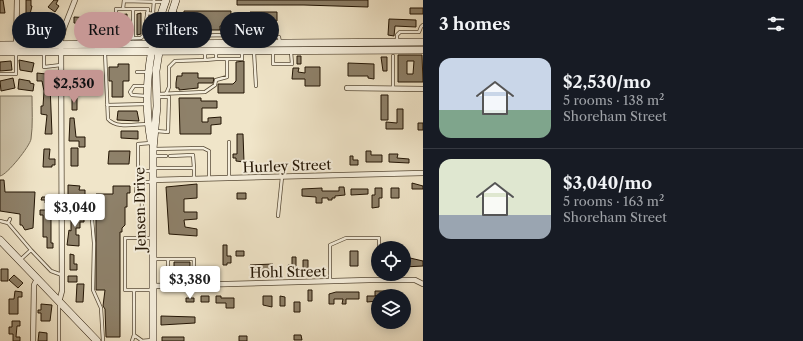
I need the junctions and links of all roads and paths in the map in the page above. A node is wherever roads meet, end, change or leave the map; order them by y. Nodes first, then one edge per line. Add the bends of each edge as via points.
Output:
1 (17, 0) edge
2 (75, 0) edge
3 (124, 0) edge
4 (176, 0) edge
5 (154, 1) edge
6 (166, 1) edge
7 (124, 9) junction
8 (134, 9) junction
9 (171, 11) edge
10 (16, 12) edge
11 (116, 12) edge
12 (134, 12) edge
13 (148, 12) edge
14 (153, 12) edge
15 (162, 12) edge
16 (423, 25) edge
17 (134, 42) edge
18 (423, 42) edge
19 (397, 43) junction
20 (0, 45) edge
21 (74, 47) edge
22 (327, 47) junction
23 (376, 47) junction
24 (24, 48) edge
25 (54, 48) edge
26 (205, 48) junction
27 (237, 48) joint
28 (253, 48) joint
29 (280, 48) junction
30 (16, 49) junction
31 (61, 49) junction
32 (152, 49) junction
33 (160, 49) junction
34 (423, 50) edge
35 (272, 51) junction
36 (291, 51) junction
37 (0, 52) edge
38 (105, 52) junction
39 (44, 53) junction
40 (216, 56) junction
41 (393, 56) dead end
42 (227, 59) junction
43 (205, 60) junction
44 (61, 65) junction
45 (137, 72) dead end
46 (148, 72) junction
47 (0, 74) edge
48 (148, 86) junction
49 (256, 86) dead end
50 (347, 88) dead end
51 (393, 88) junction
52 (423, 89) edge
53 (166, 94) junction
54 (147, 96) junction
55 (157, 96) junction
56 (147, 104) junction
57 (107, 105) junction
58 (152, 124) junction
59 (155, 131) junction
60 (229, 142) dead end
61 (152, 150) junction
62 (166, 156) dead end
63 (170, 156) dead end
64 (194, 168) junction
65 (152, 170) junction
66 (423, 173) edge
67 (282, 177) junction
68 (209, 179) junction
69 (229, 179) junction
70 (194, 180) junction
71 (152, 181) junction
72 (90, 196) dead end
73 (278, 216) dead end
74 (10, 219) dead end
75 (0, 221) edge
76 (8, 223) junction
77 (141, 238) junction
78 (154, 238) junction
79 (0, 240) edge
80 (378, 241) edge
81 (31, 250) junction
82 (154, 259) junction
83 (168, 259) junction
84 (20, 261) junction
85 (62, 275) junction
86 (168, 278) dead end
87 (37, 279) junction
88 (371, 280) edge
89 (411, 280) edge
90 (330, 282) junction
91 (423, 284) edge
92 (193, 285) junction
93 (154, 288) junction
94 (134, 290) junction
95 (59, 302) junction
96 (134, 335) junction
97 (153, 340) edge
98 (33, 341) edge
99 (59, 341) edge
100 (97, 341) edge
101 (103, 341) edge
102 (132, 341) edge
103 (141, 341) edge

1 - 10 street
2 - 31 street via 64,28
3 - 5 lane
3 - 7 lane
4 - 9 main road, Jensen Drive
5 - 6 lane
5 - 14 lane
6 - 15 main road, Jensen Drive
7 - 8 lane
7 - 11 lane via 116,9
8 - 12 lane
8 - 13 lane via 148,9
16 - 19 lane via 419,32 398,33
17 - 32 main road
18 - 19 main road
19 - 23 main road
20 - 30 main road
21 - 31 main road
22 - 23 main road
22 - 29 main road
22 - 36 main road
23 - 34 main road
24 - 30 main road
25 - 31 main road
26 - 33 main road
26 - 40 main road
26 - 43 lane
27 - 40 main road
27 - 42 lane via 242,59
28 - 35 main road
28 - 49 lane
29 - 35 main road
29 - 36 main road
30 - 37 main road
30 - 39 main road
30 - 47 lane via 16,74
31 - 38 main road
31 - 39 main road
31 - 44 street
32 - 33 main road
32 - 38 main road
32 - 46 main road, Jensen Drive
33 - 55 main road, Jensen Drive via 156,71
35 - 36 lane via 273,64 292,64
38 - 57 lane
39 - 44 lane via 44,67
40 - 42 lane
40 - 43 lane
41 - 51 lane
42 - 53 lane via 227,77 216,80 215,85 206,92
43 - 53 lane via 175,61 168,67 169,87
44 - 85 street
45 - 46 lane
46 - 48 main road, Jensen Drive
48 - 54 main road, Jensen Drive
48 - 54 lane via 134,86 130,92 132,95
50 - 51 street
51 - 52 street
53 - 55 lane
54 - 56 main road, Jensen Drive
55 - 58 main road, Jensen Drive
55 - 59 lane via 169,97 168,132
56 - 57 lane
56 - 58 main road, Jensen Drive
57 - 58 lane via 108,119 111,123
58 - 59 main road, Jensen Drive
58 - 61 main road, Jensen Drive
59 - 61 main road, Jensen Drive
60 - 69 lane
61 - 62 lane
61 - 65 main road, Jensen Drive
61 - 65 lane via 138,144 138,172
61 - 68 lane via 204,148 209,151
63 - 64 lane via 193,155
64 - 65 lane
64 - 70 lane
65 - 71 main road, Jensen Drive
66 - 67 street, Hurley Street
67 - 69 street, Hurley Street
67 - 73 lane
68 - 69 street, Hurley Street
68 - 70 street, Hurley Street
70 - 71 street, Hurley Street
71 - 77 lane via 137,182 136,195 142,198
71 - 78 main road, Jensen Drive
72 - 101 lane via 94,243 93,290 101,308
74 - 76 lane
75 - 76 lane
76 - 81 lane
77 - 78 lane
77 - 94 lane via 126,238 125,290
78 - 82 main road, Jensen Drive
79 - 84 main road
80 - 90 lane via 378,238 346,238 330,245
81 - 84 lane
81 - 85 lane via 51,271
82 - 83 lane
82 - 93 main road, Jensen Drive
83 - 86 lane
83 - 92 lane via 194,259
84 - 87 main road
85 - 95 street via 62,296
87 - 95 main road
87 - 98 street via 34,285
88 - 90 street, Hohl Street
89 - 91 street, Hohl Street
90 - 92 street, Hohl Street
92 - 93 street, Hohl Street
93 - 94 lane
93 - 97 main road, Jensen Drive
94 - 96 lane
95 - 99 lane
95 - 100 main road
96 - 102 lane
96 - 103 lane
97 - 103 lane

